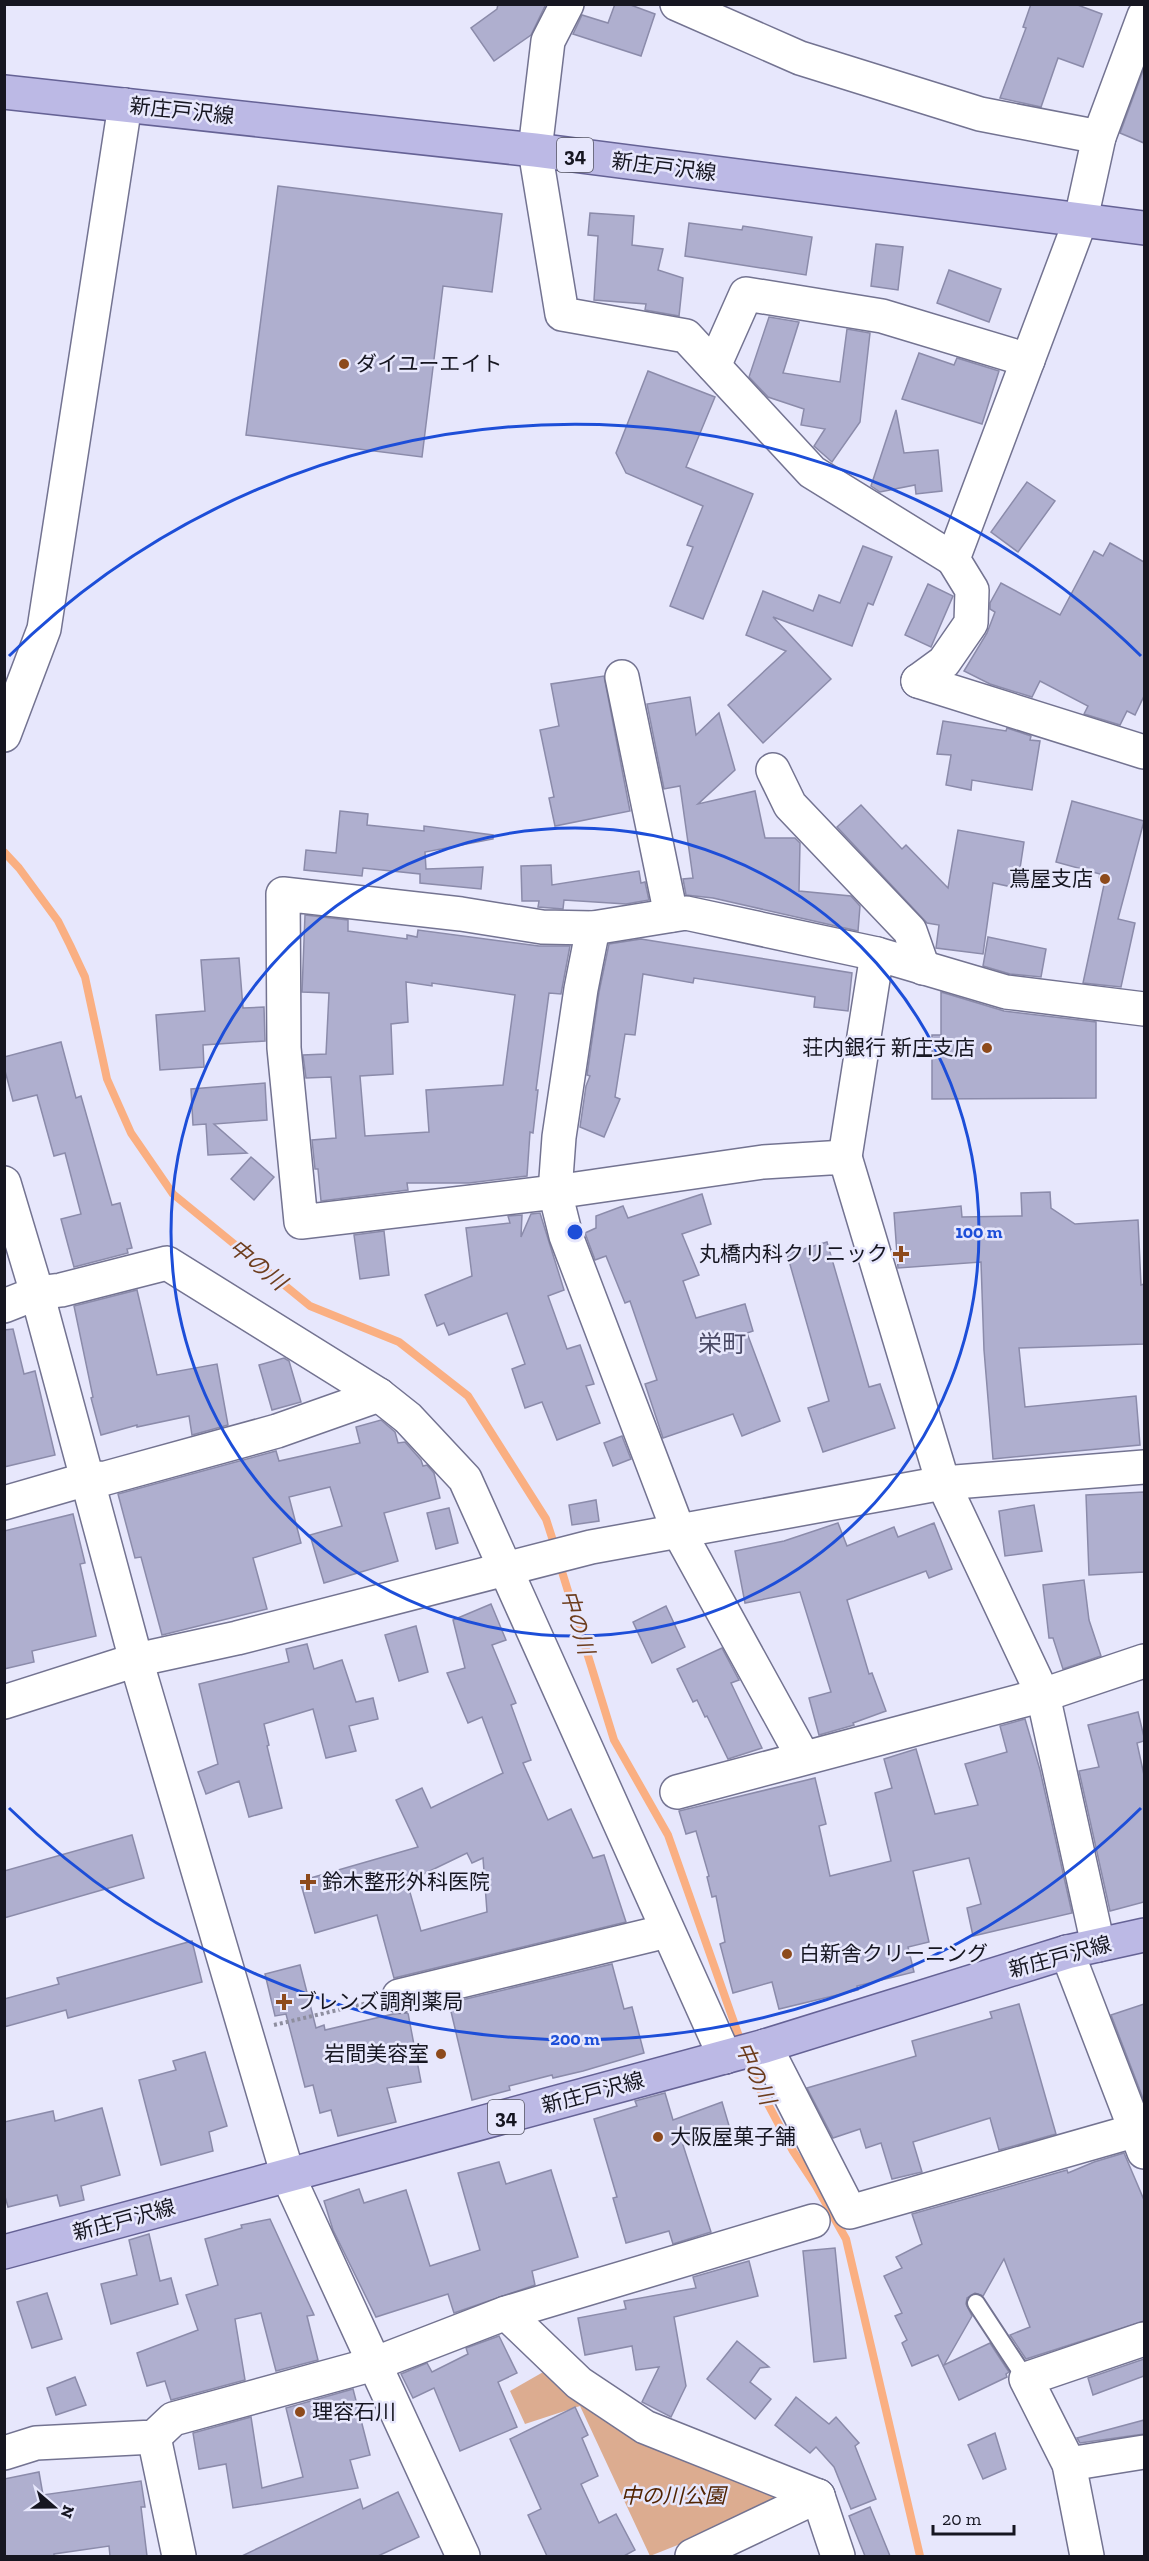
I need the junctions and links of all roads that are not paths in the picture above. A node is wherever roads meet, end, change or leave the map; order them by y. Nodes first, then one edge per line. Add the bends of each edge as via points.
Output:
1 (567, 4) edge
2 (677, 4) edge
3 (1144, 16) edge
4 (4, 92) edge
5 (125, 105) junction
6 (1099, 137) junction
7 (535, 150) junction
8 (1080, 219) junction
9 (1144, 228) edge
10 (1028, 360) junction
11 (714, 366) junction
12 (952, 559) junction
13 (622, 677) dead end
14 (4, 735) edge
15 (1144, 752) edge
16 (773, 770) dead end
17 (671, 915) junction
18 (593, 928) junction
19 (877, 954) junction
20 (923, 968) junction
21 (1144, 1010) edge
22 (846, 1157) junction
23 (4, 1183) edge
24 (555, 1192) junction
25 (37, 1293) junction
26 (4, 1306) edge
27 (379, 1395) junction
28 (1144, 1467) edge
29 (87, 1479) junction
30 (943, 1483) junction
31 (4, 1503) edge
32 (678, 1530) junction
33 (514, 1567) junction
34 (136, 1660) junction
35 (1144, 1661) edge
36 (1043, 1695) junction
37 (4, 1702) edge
38 (803, 1757) junction
39 (676, 1792) dead end
40 (667, 1931) junction
41 (1144, 1935) edge
42 (1083, 1949) junction
43 (399, 1996) road end
44 (765, 2046) junction
45 (724, 2057) junction
46 (1141, 2137) edge
47 (288, 2176) junction
48 (813, 2221) dead end
49 (4, 2252) edge
50 (976, 2303) dead end
51 (506, 2313) junction
52 (1144, 2339) edge
53 (374, 2364) junction
54 (1026, 2379) junction
55 (154, 2437) junction
56 (1144, 2452) edge
57 (4, 2453) edge
58 (1069, 2464) junction
59 (818, 2496) junction
60 (179, 2556) edge
61 (464, 2556) edge
62 (692, 2556) edge
63 (838, 2556) edge
64 (1087, 2556) edge

1 - 7 street via 548,41
2 - 6 street via 823,65 980,114
3 - 6 street
4 - 5 main road, 新庄戸沢線 / 34
5 - 7 main road, 新庄戸沢線 / 34
5 - 14 street via 44,629
6 - 8 street
7 - 8 main road, 新庄戸沢線 / 34
7 - 11 street via 562,314 686,336
8 - 9 main road, 新庄戸沢線 / 34
8 - 10 street
10 - 11 street via 882,316 747,294
10 - 12 street
11 - 12 street via 812,472
12 - 15 street via 972,590 971,623 944,662 918,681
13 - 17 street
16 - 20 street via 790,805 910,931
17 - 18 street
17 - 19 street via 686,913
18 - 24 street via 581,989
18 - 24 street via 542,927 283,894 284,1048 301,1222
19 - 20 street
19 - 22 street
20 - 21 street via 1006,992
22 - 24 street via 763,1162
22 - 30 street
23 - 25 street
24 - 32 street via 566,1236
25 - 26 street
25 - 27 street via 167,1263
25 - 29 street
27 - 29 street via 277,1431 106,1478
27 - 33 street via 408,1418 465,1479
28 - 30 street
29 - 31 street
29 - 34 street
30 - 32 street
30 - 36 street
32 - 33 street
32 - 38 street
33 - 34 street
33 - 40 street
34 - 37 street
34 - 47 street
35 - 36 street
36 - 38 street
36 - 42 street
38 - 39 street
40 - 43 street
40 - 45 street
41 - 42 main road, 新庄戸沢線 / 34
42 - 44 main road, 新庄戸沢線 / 34
42 - 46 street
44 - 45 main road, 新庄戸沢線 / 34
44 - 46 street via 850,2212
45 - 47 main road, 新庄戸沢線 / 34
47 - 49 main road, 新庄戸沢線 / 34
47 - 53 street
48 - 51 street
50 - 54 lane
51 - 53 street
51 - 59 street via 579,2383 645,2427
52 - 54 street
53 - 55 street via 173,2419
53 - 61 street
54 - 58 street
55 - 57 street via 36,2443
55 - 60 street
56 - 58 street
58 - 64 street
59 - 62 street
59 - 63 street

